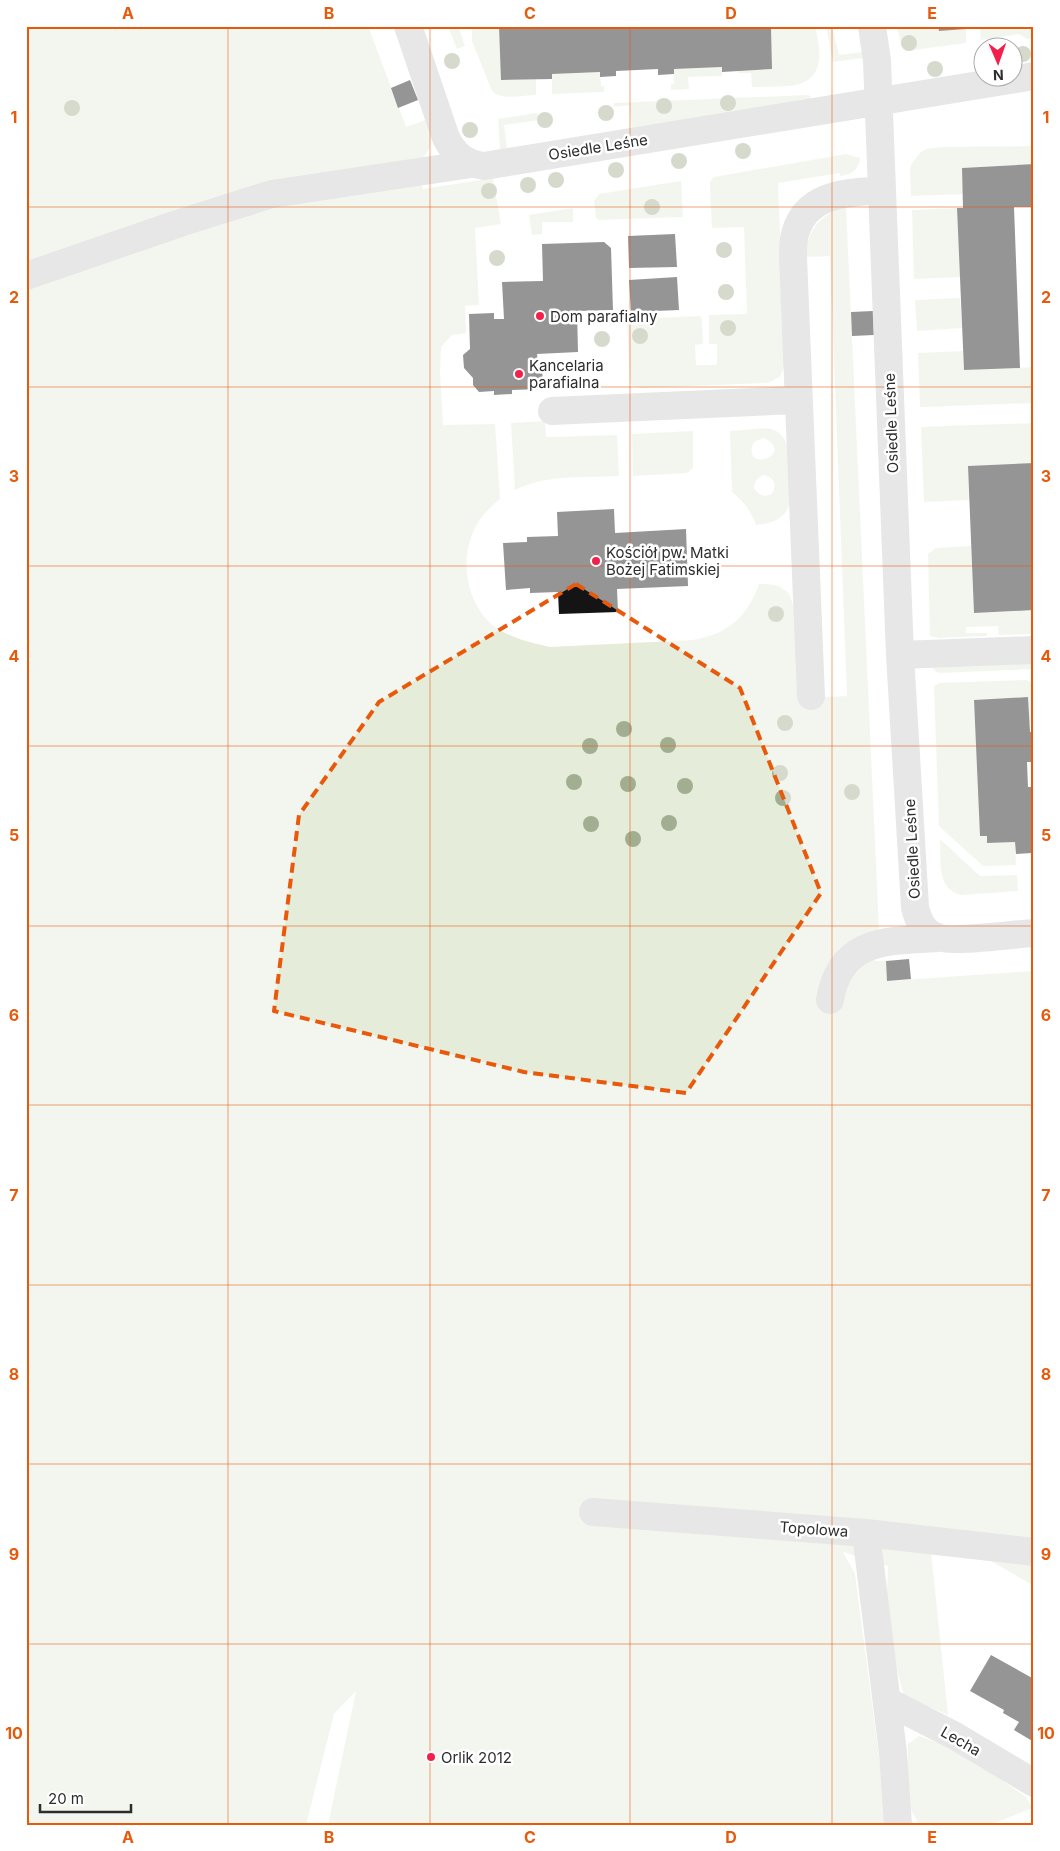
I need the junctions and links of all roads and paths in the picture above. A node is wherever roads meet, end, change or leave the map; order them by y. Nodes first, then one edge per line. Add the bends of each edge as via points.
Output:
1 (408, 26) edge
2 (872, 26) edge
3 (1034, 76) edge
4 (878, 101) junction
5 (471, 164) junction
6 (881, 190) junction
7 (26, 276) edge
8 (798, 400) junction
9 (552, 411) dead end
10 (1034, 650) edge
11 (900, 655) junction
12 (811, 696) dead end
13 (1034, 932) edge
14 (937, 938) junction
15 (830, 1000) dead end
16 (593, 1512) dead end
17 (866, 1533) junction
18 (1034, 1552) edge
19 (887, 1701) junction
20 (1034, 1783) edge
21 (898, 1825) edge

1 - 5 street via 446,138 452,150
2 - 4 street, Osiedle Leśne
3 - 4 street, Osiedle Leśne
4 - 5 street, Osiedle Leśne via 484,166
4 - 6 street, Osiedle Leśne
5 - 7 street, Osiedle Leśne via 272,194
6 - 8 street via 824,199 806,211 795,233 792,257
6 - 11 street, Osiedle Leśne
8 - 9 street
8 - 12 street
10 - 11 street
11 - 14 street, Osiedle Leśne via 915,907 925,930
13 - 14 street
14 - 15 street via 877,943 854,954 839,971
16 - 17 street, Topolowa
17 - 18 street, Topolowa
17 - 19 street
19 - 20 street, Lecha via 955,1736
19 - 21 street

